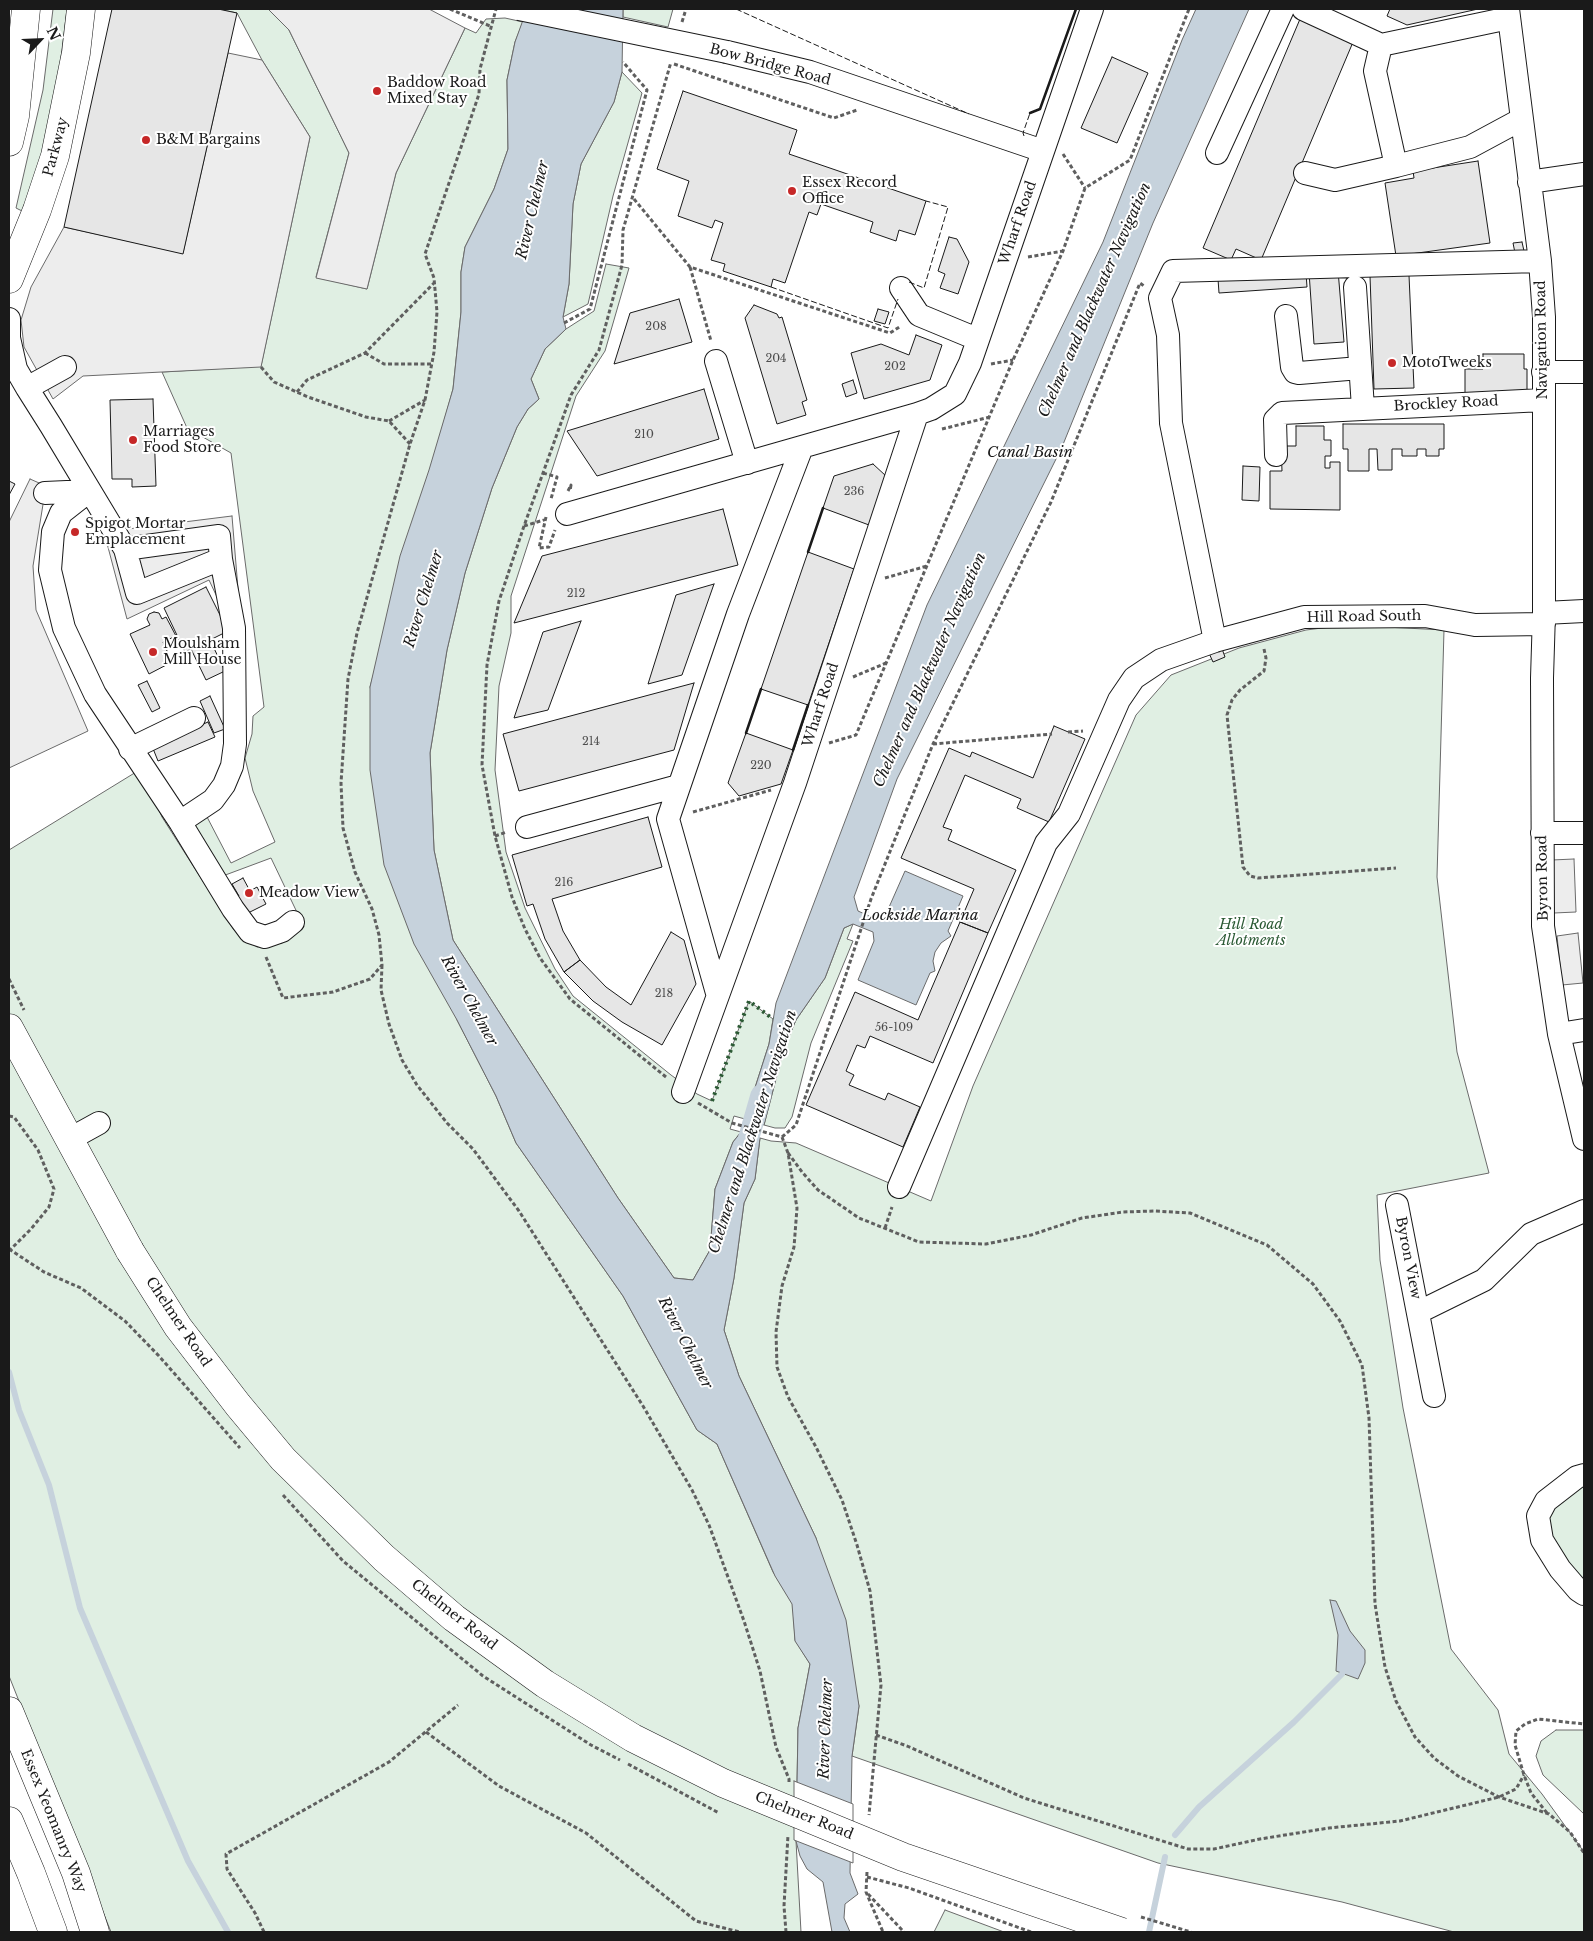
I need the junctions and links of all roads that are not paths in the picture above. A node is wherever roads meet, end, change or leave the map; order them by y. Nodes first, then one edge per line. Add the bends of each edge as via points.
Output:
1 (81, 9) edge
2 (519, 9) edge
3 (1092, 9) edge
4 (1283, 9) edge
5 (1303, 9) edge
6 (1509, 13) edge
7 (20, 16) edge
8 (1381, 45) junction
9 (1522, 119) junction
10 (9, 142) edge
11 (1046, 142) junction
12 (1217, 153) dead end
13 (1396, 166) junction
14 (1305, 173) dead end
15 (1584, 174) edge
16 (1529, 182) junction
17 (1540, 261) junction
18 (9, 279) edge
19 (1355, 287) dead end
20 (901, 288) dead end
21 (1286, 316) dead end
22 (9, 319) edge
23 (977, 339) junction
24 (716, 360) road end
25 (12, 367) edge
26 (65, 367) dead end
27 (1360, 368) junction
28 (1543, 372) junction
29 (1584, 372) edge
30 (27, 388) junction
31 (1543, 400) junction
32 (1356, 408) junction
33 (917, 414) junction
34 (802, 447) junction
35 (1276, 455) dead end
36 (747, 463) junction
37 (90, 492) junction
38 (44, 493) dead end
39 (567, 514) dead end
40 (125, 550) junction
41 (221, 559) junction
42 (1584, 611) edge
43 (1544, 618) junction
44 (1215, 642) junction
45 (194, 718) dead end
46 (130, 749) junction
47 (678, 786) junction
48 (180, 822) junction
49 (527, 827) dead end
50 (1542, 833) junction
51 (1584, 833) edge
52 (294, 922) dead end
53 (717, 993) junction
54 (9, 1028) edge
55 (1584, 1030) edge
56 (1559, 1034) junction
57 (683, 1092) road end
58 (100, 1123) dead end
59 (70, 1139) junction
60 (1584, 1139) edge
61 (899, 1188) dead end
62 (1397, 1205) dead end
63 (1584, 1211) edge
64 (1419, 1312) junction
65 (1434, 1396) dead end
66 (1584, 1475) edge
67 (1584, 1594) edge
68 (9, 1711) edge
69 (9, 1821) edge
70 (1130, 1924) edge
71 (53, 1932) edge
72 (95, 1932) edge

1 - 18 main road, Parkway via 76,53 55,156
2 - 11 street, Bow Bridge Road, bridge via 810,72 870,93
3 - 11 street, Wharf Road
4 - 12 street
5 - 8 street
6 - 8 street
6 - 9 street, Navigation Road
7 - 10 main road via 15,116
8 - 13 street via 1375,71
9 - 13 street via 1470,147
9 - 16 street, Navigation Road
11 - 23 street, Wharf Road
13 - 14 street via 1335,180
15 - 16 street
16 - 17 street, Navigation Road
17 - 28 street, Navigation Road
17 - 44 street via 1173,271 1160,298 1168,334 1171,423
19 - 27 street
20 - 23 street via 919,315
21 - 27 street via 1295,372
22 - 25 street
23 - 33 street, Wharf Road via 955,394
24 - 36 street
25 - 30 street
26 - 30 street
27 - 32 street
28 - 29 street
28 - 31 street, Navigation Road
30 - 37 street
31 - 32 street, Brockley Road
31 - 43 street, Navigation Road
32 - 35 street, Brockley Road via 1277,415
33 - 34 street, Wharf Road
33 - 53 street, Wharf Road via 795,783
34 - 36 street, Wharf Road
34 - 47 street via 738,614
36 - 39 street, Wharf Road
37 - 38 street
37 - 40 street
37 - 46 street via 61,513 53,532 50,570 64,628 95,694
40 - 41 street via 219,536
40 - 41 street via 137,593
41 - 48 street via 234,628 235,744 232,766 213,800
42 - 43 street, Hill Road South
43 - 44 street, Hill Road South via 1476,625 1425,616 1304,617
43 - 50 street, Byron Road
44 - 61 street, Hill Road South via 1161,660 1134,678 1119,700 1068,814 1046,843
45 - 46 street
46 - 48 street
47 - 49 street
47 - 53 street via 668,819
48 - 52 street via 232,909 250,932 265,936 282,931
50 - 51 street
50 - 56 street, Byron Road via 1547,883 1543,926 1553,961
53 - 57 street, Wharf Road
54 - 59 main road, Chelmer Road
55 - 56 street
56 - 60 street, Byron Road
58 - 59 street
59 - 70 main road, Chelmer Road, bridge via 130,1251 178,1327 238,1405 283,1459 384,1558 454,1618 545,1684 633,1738 723,1783 903,1857
62 - 64 street, Byron View
63 - 64 street, Byron View via 1531,1234 1484,1280
64 - 65 street, Byron View
66 - 67 street via 1546,1501 1538,1516 1542,1540 1560,1569
68 - 72 main road, Essex Yeomanry Way via 76,1873
69 - 71 main road

